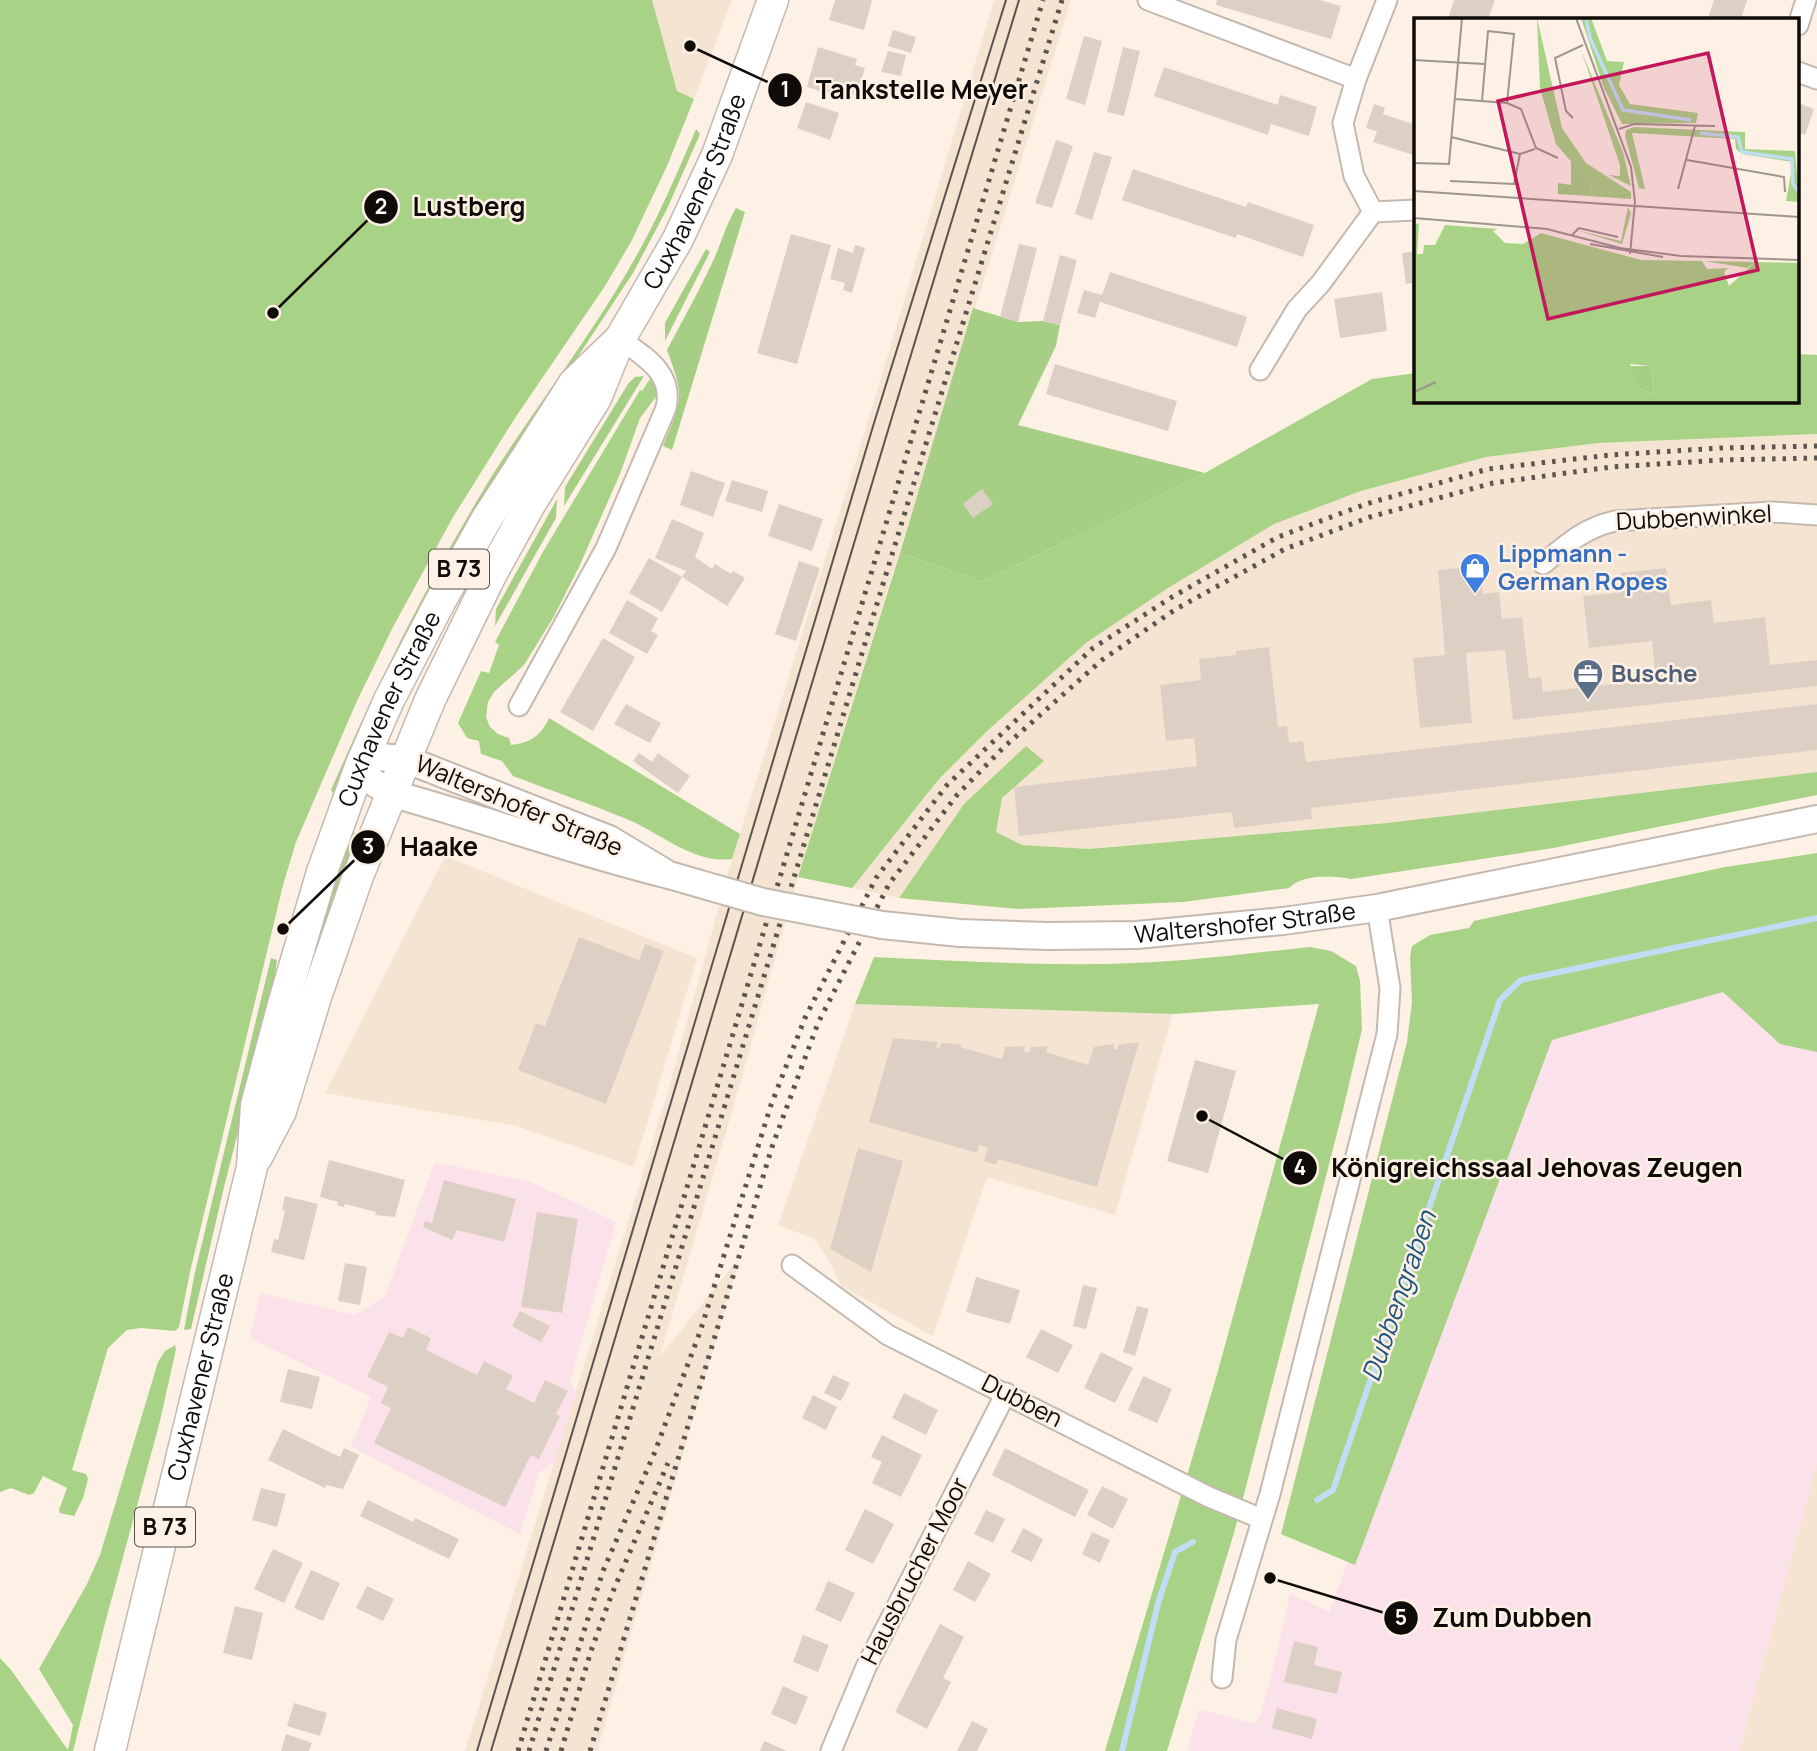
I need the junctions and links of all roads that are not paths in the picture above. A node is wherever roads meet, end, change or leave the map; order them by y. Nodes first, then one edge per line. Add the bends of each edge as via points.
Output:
1 (773, 0) edge
2 (1148, 0) edge
3 (1387, 0) edge
4 (1806, 0) edge
5 (1800, 20) edge
6 (1800, 73) edge
7 (1356, 79) junction
8 (1817, 79) edge
9 (1414, 210) edge
10 (1373, 212) junction
11 (620, 339) junction
12 (1260, 370) dead end
13 (1817, 514) edge
14 (1543, 564) dead end
15 (519, 706) dead end
16 (405, 759) junction
17 (361, 764) junction
18 (390, 793) junction
19 (1817, 819) edge
20 (669, 875) junction
21 (1377, 908) junction
22 (252, 1167) junction
23 (792, 1265) dead end
24 (1006, 1393) junction
25 (1262, 1519) junction
26 (1222, 1678) dead end
27 (110, 1751) edge
28 (831, 1751) edge

1 - 11 main road, Cuxhavener Straße / B 73 via 712,164 672,251
2 - 7 street
3 - 7 street
4 - 5 street
6 - 8 street
7 - 10 street via 1343,123 1354,177
9 - 10 street
10 - 12 street via 1297,309
11 - 15 street via 660,371 667,387 666,408 606,548
11 - 16 main road, Cuxhavener Straße / B 73 via 596,398 491,575
11 - 17 main road, Cuxhavener Straße / B 73 via 574,383 486,520 411,656
13 - 14 street, Dubbenwinkel via 1773,512 1615,521 1584,532
16 - 17 main road via 379,757
16 - 18 main road, Cuxhavener Straße / B 73
16 - 20 main road, Waltershofer Straße via 609,839
17 - 18 main road via 370,780
17 - 22 main road, Cuxhavener Straße / B 73 via 322,872 268,1059 256,1105
18 - 20 main road, Waltershofer Straße
18 - 22 main road, Cuxhavener Straße / B 73 via 331,952 281,1111
19 - 21 main road, Waltershofer Straße
20 - 21 main road, Waltershofer Straße, bridge via 763,902 881,925 960,933 1137,935
21 - 25 street via 1390,988 1387,1034
22 - 27 main road, Cuxhavener Straße / B 73
23 - 24 street, Dubben via 888,1335
24 - 25 street, Dubben via 1209,1497
24 - 28 street, Hausbrucher Moor via 866,1667
25 - 26 street via 1226,1640

